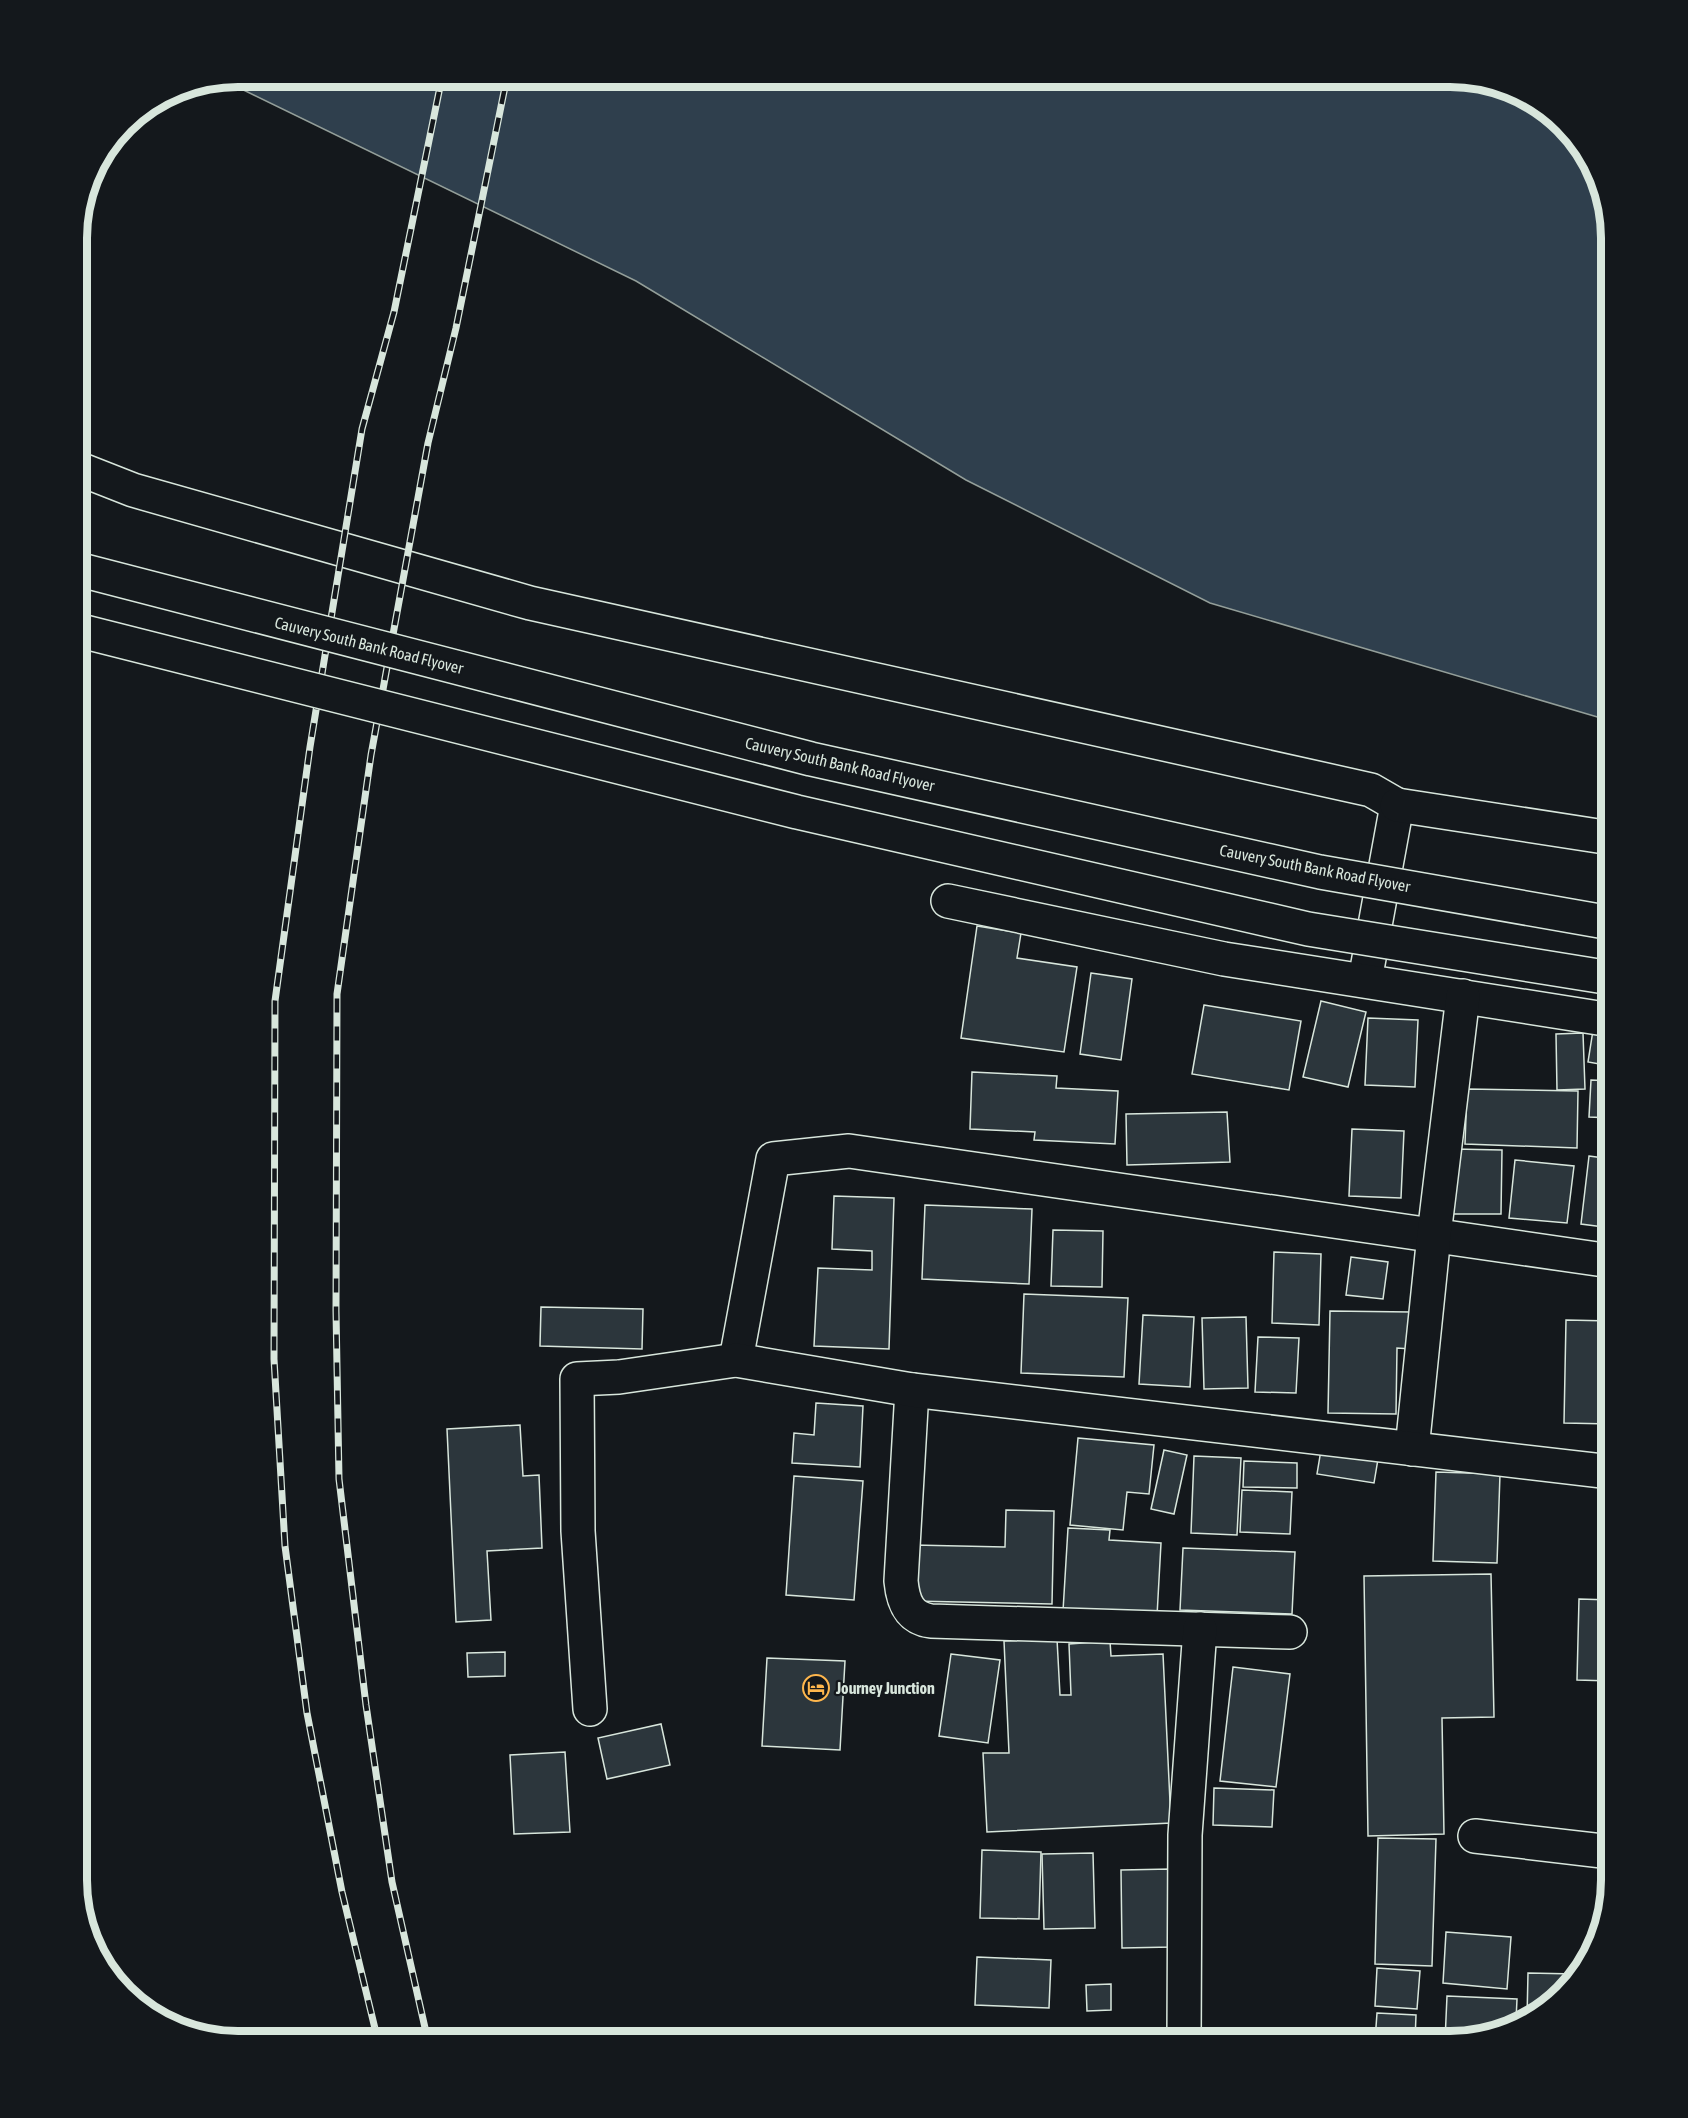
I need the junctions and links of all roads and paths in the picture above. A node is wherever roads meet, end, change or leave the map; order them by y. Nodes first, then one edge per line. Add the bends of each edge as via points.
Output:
1 (87, 472) edge
2 (87, 572) edge
3 (87, 633) edge
4 (1397, 805) junction
5 (1601, 836) edge
6 (948, 901) dead end
7 (1601, 921) edge
8 (1601, 976) edge
9 (1365, 980) junction
10 (1463, 996) junction
11 (1601, 1018) edge
12 (1434, 1235) junction
13 (1601, 1260) edge
14 (736, 1360) junction
15 (912, 1390) junction
16 (1412, 1449) junction
17 (1601, 1471) edge
18 (1200, 1629) junction
19 (1290, 1632) dead end
20 (590, 1709) dead end
21 (1475, 1836) dead end
22 (1601, 1851) edge
23 (1184, 2031) edge

1 - 4 street via 133,490 530,603 1371,790
2 - 7 street, Cauvery South Bank Road Flyover, bridge via 812,759 1320,872
3 - 8 street, bridge via 797,813 1308,928
4 - 5 street
4 - 9 street
6 - 9 street via 1224,958
9 - 10 street
10 - 11 street
10 - 12 street
12 - 13 street
12 - 14 street via 849,1152 773,1159
12 - 16 street
14 - 15 street
14 - 20 street via 577,1379 578,1531
15 - 16 street
15 - 18 street via 901,1581 905,1604 914,1615 931,1621
16 - 17 street
18 - 19 street
18 - 23 street via 1185,1835
21 - 22 street

